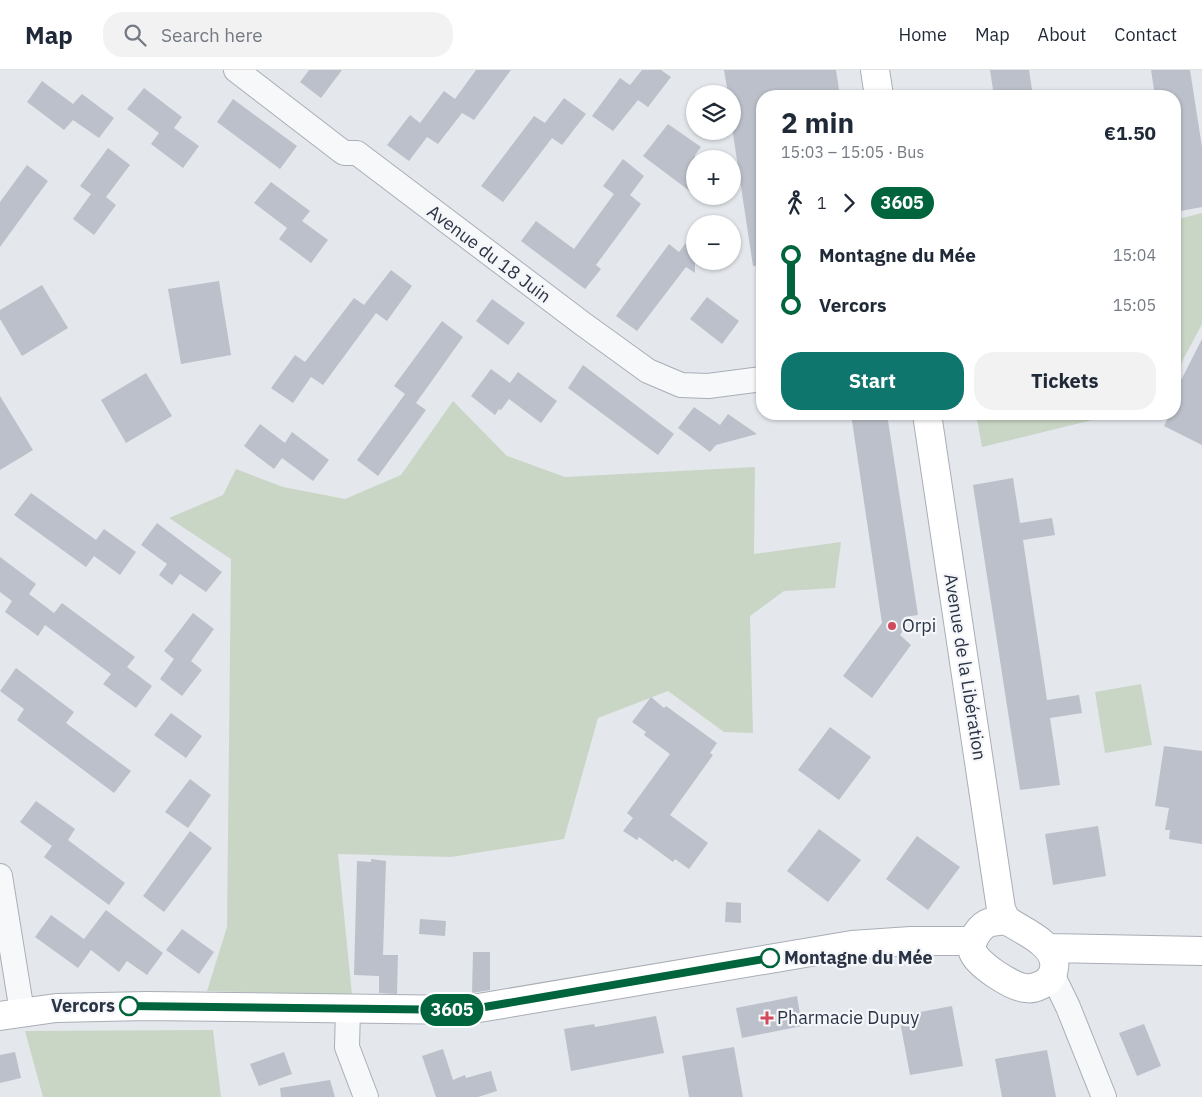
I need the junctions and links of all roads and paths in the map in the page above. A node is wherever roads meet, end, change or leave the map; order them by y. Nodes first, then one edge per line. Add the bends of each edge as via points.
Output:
1 (236, 70) edge
2 (875, 70) edge
3 (878, 90) edge
4 (756, 380) edge
5 (928, 420) edge
6 (0, 876) edge
7 (1006, 920) junction
8 (973, 941) junction
9 (1049, 948) junction
10 (1202, 951) edge
11 (1052, 976) junction
12 (348, 1009) junction
13 (11, 1014) edge
14 (366, 1097) edge
15 (1104, 1097) edge

1 - 4 street, Avenue du 18 Juin via 344,153 357,153 648,371 681,385 708,386
2 - 3 street
5 - 7 street, Avenue de la Libération
6 - 13 street
7 - 8 street via 989,922
7 - 9 street
8 - 11 street via 973,952 981,963 1013,985 1039,986
8 - 12 street via 852,945 467,1010
9 - 10 street
9 - 11 street via 1055,958
11 - 15 street
12 - 13 street via 147,1006 56,1008
12 - 14 street via 347,1047

